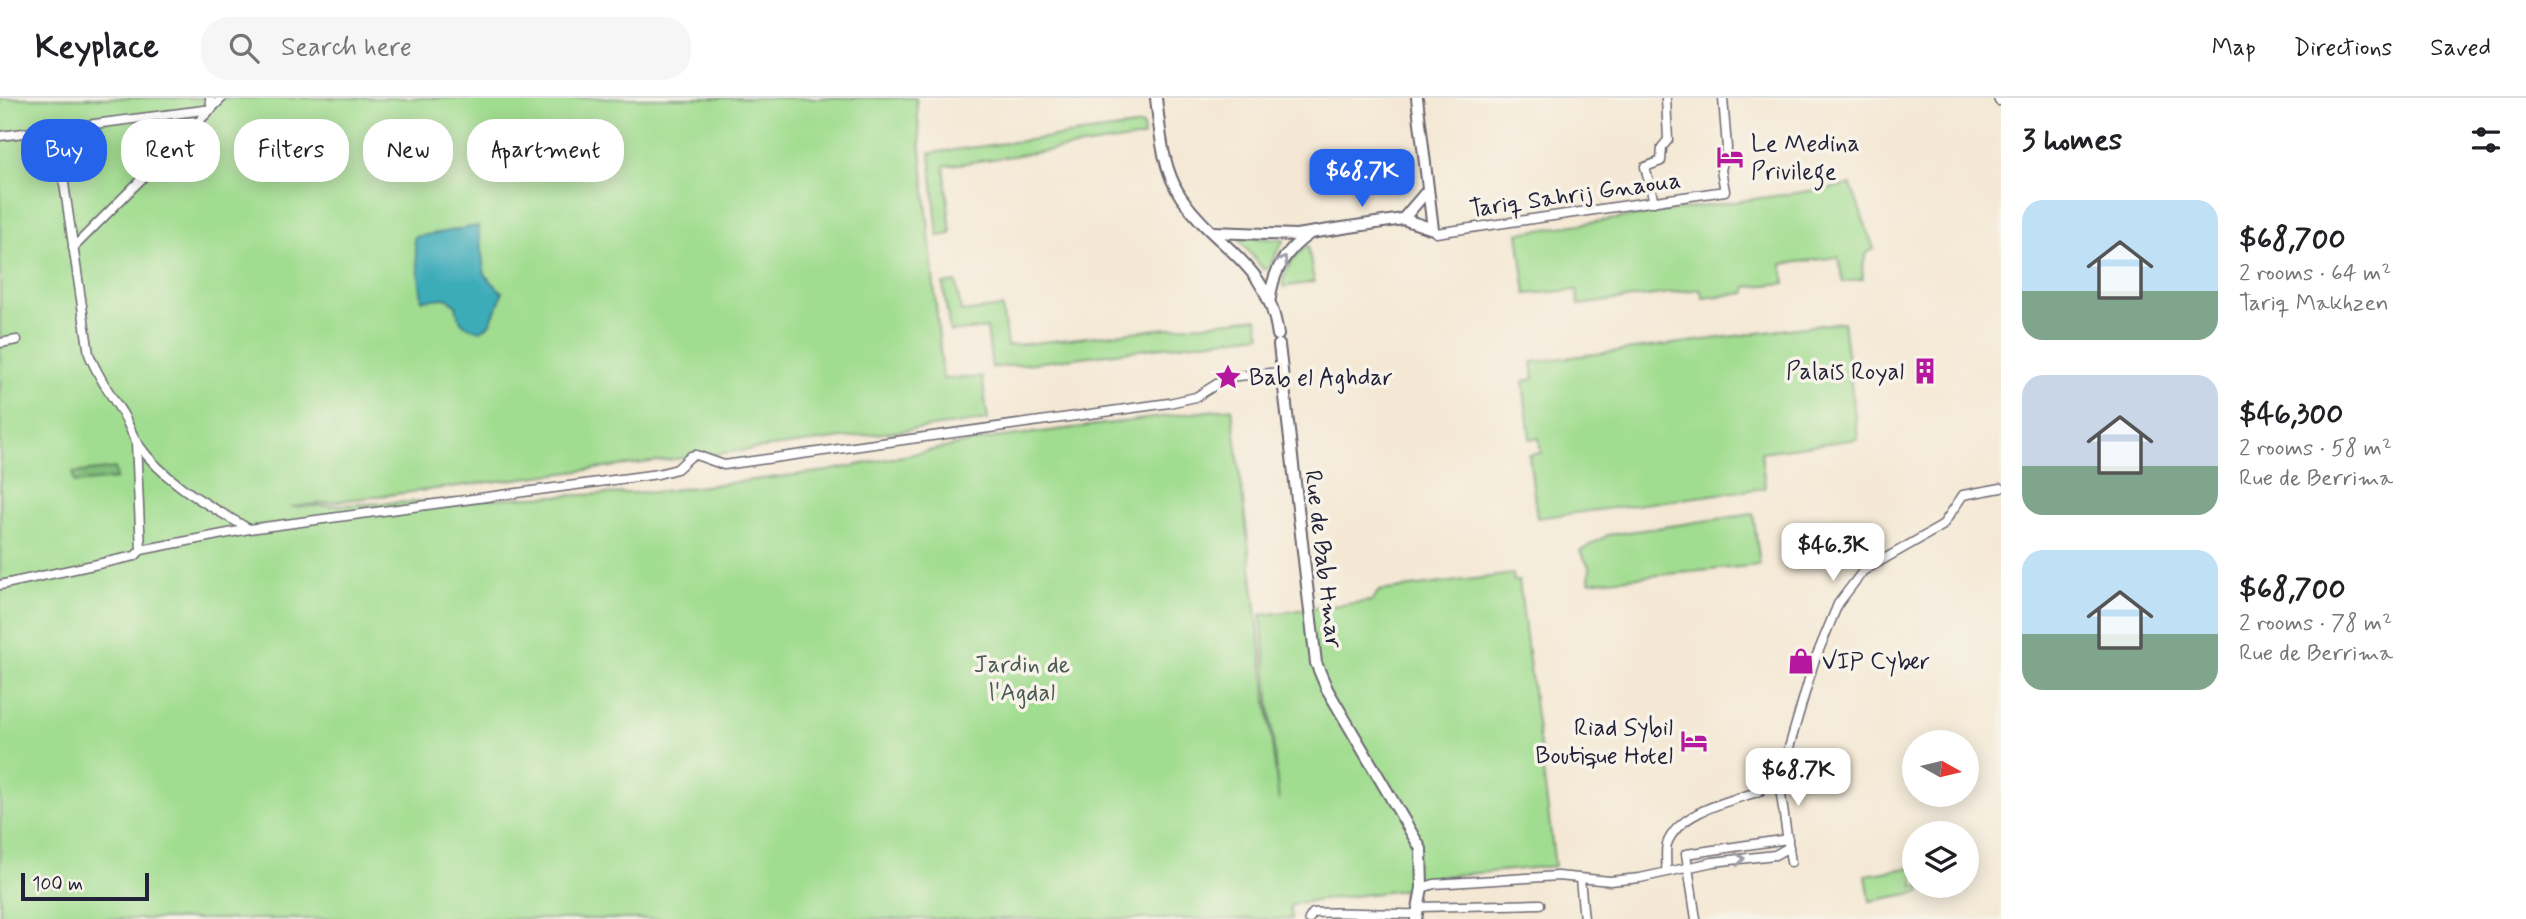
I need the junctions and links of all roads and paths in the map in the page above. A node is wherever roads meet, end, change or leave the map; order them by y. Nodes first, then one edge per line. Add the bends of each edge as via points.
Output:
1 (210, 98) edge
2 (222, 98) edge
3 (1156, 98) edge
4 (1419, 98) edge
5 (1666, 98) edge
6 (1723, 98) edge
7 (212, 109) junction
8 (107, 122) edge
9 (21, 133) edge
10 (0, 136) edge
11 (64, 182) edge
12 (1427, 191) junction
13 (1654, 202) junction
14 (1403, 219) junction
15 (1433, 229) junction
16 (1213, 232) junction
17 (1310, 234) junction
18 (73, 248) junction
19 (1270, 298) junction
20 (17, 340) dead end
21 (0, 343) edge
22 (1281, 372) junction
23 (136, 442) junction
24 (2001, 488) edge
25 (249, 529) junction
26 (141, 550) junction
27 (0, 584) edge
28 (1779, 782) junction
29 (1788, 843) junction
30 (1791, 862) dead end
31 (1689, 866) junction
32 (1666, 871) junction
33 (1580, 879) junction
34 (1422, 888) junction
35 (1541, 904) dead end
36 (1418, 913) edge
37 (1310, 919) edge
38 (1584, 919) edge
39 (1696, 919) edge

1 - 7 street
2 - 7 street
3 - 16 main road via 1171,177 1189,207
4 - 12 main road
5 - 13 street via 1668,140 1661,161 1645,167
6 - 13 street, Tariq Sahrij Gnaoua via 1724,191
7 - 8 street
7 - 18 street
9 - 10 street
11 - 18 street
12 - 14 main road
12 - 15 main road
13 - 15 street, Tariq Sahrij Gnaoua via 1436,233
14 - 15 main road
14 - 17 main road
16 - 17 main road
16 - 19 main road via 1247,266
19 -> 17 main road via 1281,264
18 - 23 street via 89,354
19 - 22 main road, Rue de Bab Hmar
20 - 21 street
22 - 25 street via 1228,377 1196,397 1169,403 724,465 696,455 677,469 658,474
22 - 34 main road, Rue de Bab Hmar via 1316,663 1415,835 1421,849
23 - 25 street via 170,478
23 - 26 street
24 - 28 street via 1963,495 1942,526 1863,570 1849,586 1814,662
25 - 26 street
26 - 27 street via 135,556
28 - 29 street
28 - 32 street via 1682,823 1666,846
29 - 30 street
31 -> 29 street via 1775,855
29 - 31 street via 1686,854
31 - 32 street
31 - 39 street
32 - 33 street via 1610,881
33 - 34 street via 1558,876
33 - 38 street
34 - 36 main road, Rue de Bab Hmar
35 - 36 street
36 - 37 street via 1382,915 1360,910 1313,913

